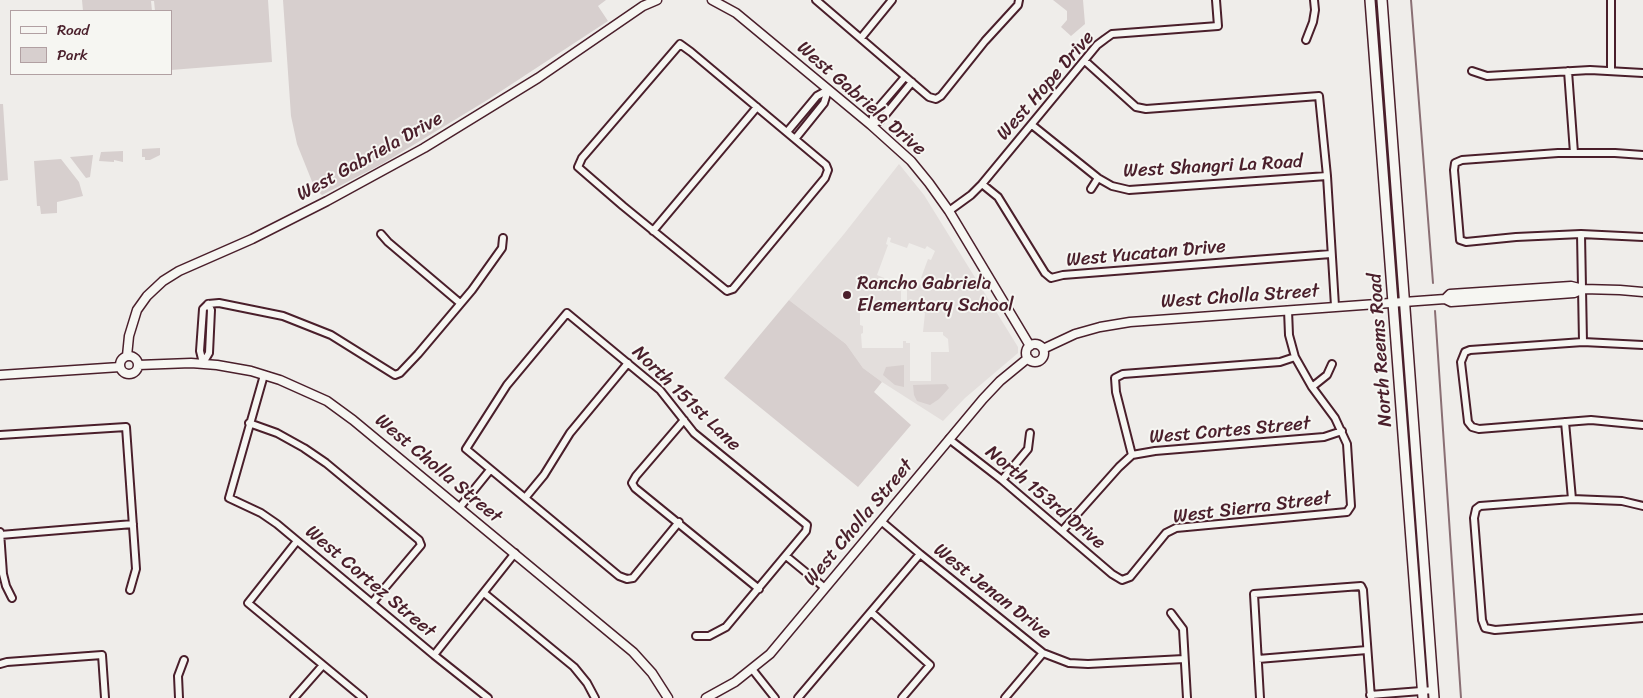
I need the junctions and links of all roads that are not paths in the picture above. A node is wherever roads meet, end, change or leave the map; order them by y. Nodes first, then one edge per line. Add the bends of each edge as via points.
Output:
1 (657, 0) edge
2 (712, 0) edge
3 (816, 0) edge
4 (892, 0) edge
5 (1019, 0) edge
6 (1216, 0) edge
7 (1314, 0) edge
8 (1370, 0) edge
9 (1382, 0) edge
10 (1611, 0) edge
11 (861, 38) junction
12 (1306, 40) dead end
13 (1085, 61) junction
14 (1568, 71) junction
15 (1611, 71) junction
16 (1472, 72) dead end
17 (1643, 73) edge
18 (906, 77) junction
19 (912, 82) junction
20 (828, 90) junction
21 (886, 100) junction
22 (893, 106) junction
23 (757, 107) junction
24 (871, 125) junction
25 (1032, 125) junction
26 (787, 132) junction
27 (794, 139) junction
28 (1574, 153) junction
29 (1643, 156) edge
30 (1327, 176) junction
31 (1098, 178) junction
32 (982, 184) junction
33 (1091, 188) dead end
34 (948, 211) junction
35 (653, 231) junction
36 (381, 234) dead end
37 (1581, 234) junction
38 (1643, 237) edge
39 (503, 238) dead end
40 (1332, 254) junction
41 (1583, 289) junction
42 (1643, 292) edge
43 (1394, 302) junction
44 (1405, 302) junction
45 (460, 303) junction
46 (1335, 306) junction
47 (1288, 310) junction
48 (1583, 342) junction
49 (1643, 345) edge
50 (1030, 346) junction
51 (1043, 349) junction
52 (128, 356) junction
53 (1028, 358) junction
54 (1296, 358) junction
55 (203, 363) junction
56 (628, 363) junction
57 (1332, 364) dead end
58 (138, 365) junction
59 (120, 366) junction
60 (0, 375) edge
61 (264, 375) junction
62 (1312, 386) junction
63 (684, 420) junction
64 (1565, 422) junction
65 (249, 424) junction
66 (1643, 425) edge
67 (1342, 431) junction
68 (1030, 433) dead end
69 (0, 435) edge
70 (950, 439) junction
71 (1132, 455) junction
72 (490, 470) junction
73 (1002, 480) junction
74 (525, 498) junction
75 (1572, 499) junction
76 (1643, 506) edge
77 (460, 507) junction
78 (881, 521) junction
79 (678, 522) junction
80 (134, 524) junction
81 (1062, 531) junction
82 (0, 533) edge
83 (297, 541) junction
84 (515, 553) junction
85 (920, 554) junction
86 (786, 556) junction
87 (1122, 580) joint
88 (826, 588) junction
89 (759, 589) junction
90 (130, 590) dead end
91 (484, 593) junction
92 (12, 598) dead end
93 (372, 603) junction
94 (871, 612) junction
95 (1171, 613) dead end
96 (1643, 618) edge
97 (696, 636) dead end
98 (1367, 650) junction
99 (1043, 653) junction
100 (434, 655) junction
101 (1258, 658) junction
102 (1184, 659) junction
103 (184, 660) dead end
104 (0, 664) edge
105 (323, 665) junction
106 (752, 669) junction
107 (1434, 695) edge
108 (1370, 696) edge
109 (1423, 696) edge
110 (105, 698) edge
111 (178, 698) edge
112 (294, 698) edge
113 (363, 698) edge
114 (488, 698) edge
115 (595, 698) edge
116 (668, 698) edge
117 (706, 698) edge
118 (775, 698) edge
119 (798, 698) edge
120 (902, 698) edge
121 (1005, 698) edge
122 (1187, 698) edge
123 (1260, 698) edge

1 - 52 street, West Gabriela Drive via 634,11 538,78 424,148 327,201 163,281 137,310 129,336
2 - 20 street, West Gabriela Drive via 736,13
3 - 11 street
4 - 11 street
5 - 19 street via 942,96 930,97
6 - 13 street, West Hope Drive via 1218,26 1112,34 1097,45
7 - 12 street via 1313,22
8 - 43 main road, North Reems Road
9 - 44 main road, North Reems Road
10 - 15 street
11 - 18 street
13 - 25 street, West Hope Drive
13 - 30 street via 1136,107 1146,109 1319,96
14 - 15 street
14 - 16 street via 1487,76
14 - 28 street
15 - 17 street
18 - 19 street
18 - 21 street
19 - 22 street
20 - 24 street, West Gabriela Drive
20 - 26 street via 817,96
20 - 27 street via 824,102
21 - 22 street
21 - 24 street via 874,113
22 - 24 street via 881,120
23 - 26 street
23 - 35 street
23 - 35 street via 680,44 582,158 578,167
24 - 34 street, West Gabriela Drive via 911,161
25 - 31 street, West Shangri La Road
25 - 32 street, West Hope Drive
26 - 27 street
27 - 35 street via 826,165 825,178 733,288 727,291
28 - 29 street
28 - 37 street via 1455,163 1460,240
30 - 31 street, West Shangri La Road via 1129,190
30 - 40 street
31 - 33 street
32 - 34 street, West Hope Drive
32 - 40 street, West Yucatan Drive via 998,197 1051,278 1063,274
34 - 50 street, West Gabriela Drive
36 - 45 street
37 - 38 street
37 - 41 street
39 - 45 street via 502,248
40 - 46 street
41 - 42 street, West Cholla Street
41 - 44 street, West Cholla Street via 1574,293 1461,302 1445,299
41 - 48 street
43 - 44 street, West Cholla Street
43 - 46 street, West Cholla Street
43 - 109 main road, North Reems Road
44 - 107 main road, North Reems Road
45 - 55 street via 418,354 395,375 331,335 283,316 219,303 208,304 211,310 209,353
46 - 47 street, West Cholla Street
47 - 51 street, West Cholla Street via 1116,324 1075,334
47 - 54 street via 1289,335
48 - 49 street
48 - 64 street via 1470,350 1465,352 1461,362 1468,422 1472,427
50 - 51 street via 1039,345
50 - 53 street
51 - 53 street via 1043,358 1039,362
52 - 58 street via 134,358
52 - 59 street
53 - 70 street, West Cholla Street via 989,391
54 - 62 street
54 - 71 street via 1280,362 1123,374 1115,378
55 - 58 street, West Cholla Street
55 - 61 street, West Cholla Street
56 - 63 street, North 151st Lane via 660,390
56 - 72 street, North 151st Lane via 567,313 507,385 466,449
56 - 74 street via 570,433 544,475
57 - 62 street via 1327,375
58 - 59 street via 132,374 123,372
59 - 60 street
61 - 65 street
61 - 77 street, West Cholla Street via 327,401
62 - 67 street
63 - 79 street via 632,483 634,488
63 - 86 street, North 151st Lane via 694,433 807,526
64 - 66 street via 1591,420
64 - 75 street
65 - 83 street, West Cortez Street via 229,498 261,513
65 - 93 street via 277,433 326,463 419,540 421,545
67 - 71 street, West Cortes Street via 1324,437 1155,450
67 - 87 street, West Sierra Street via 1347,444 1351,506 1347,512 1176,528 1166,533 1130,577
68 - 73 street via 1028,448
69 - 80 street via 126,428
70 - 73 street, North 153rd Drive
70 - 78 street, West Cholla Street
71 - 81 street, West Cortes Street via 1118,466
72 - 74 street
72 - 77 street
73 - 81 street, North 153rd Drive
74 - 79 street via 619,576 627,579 633,578
75 - 76 street via 1622,501
75 - 96 street via 1480,506 1476,509 1474,518 1485,628 1495,630
77 - 84 street, West Cholla Street
78 - 85 street, West Jenan Drive
78 - 88 street, West Cholla Street
79 - 89 street
80 - 82 street
80 - 90 street via 136,569
81 - 87 street, North 153rd Drive
82 - 92 street via 3,574
83 - 93 street, West Cortez Street
83 - 105 street via 248,603
84 - 91 street
84 - 116 street, West Cholla Street via 633,652
85 - 94 street
85 - 99 street, West Jenan Drive
86 - 88 street
86 - 89 street
88 - 106 street, West Cholla Street via 770,654
89 - 97 street via 726,626 709,636
91 - 100 street
91 - 115 street via 574,667
93 - 100 street, West Cortez Street
94 - 119 street
94 - 120 street via 930,665
95 - 102 street via 1183,629
98 - 101 street
98 - 101 street via 1361,586 1254,594
98 - 108 street
99 - 102 street, West Jenan Drive via 1069,663 1088,664
99 - 121 street
100 - 114 street, West Cortez Street
101 - 123 street
102 - 122 street
103 - 111 street via 178,676
104 - 110 street via 102,656
105 - 112 street
105 - 113 street
106 - 117 street, West Cholla Street
106 - 118 street
107 - 109 street
108 - 109 street

